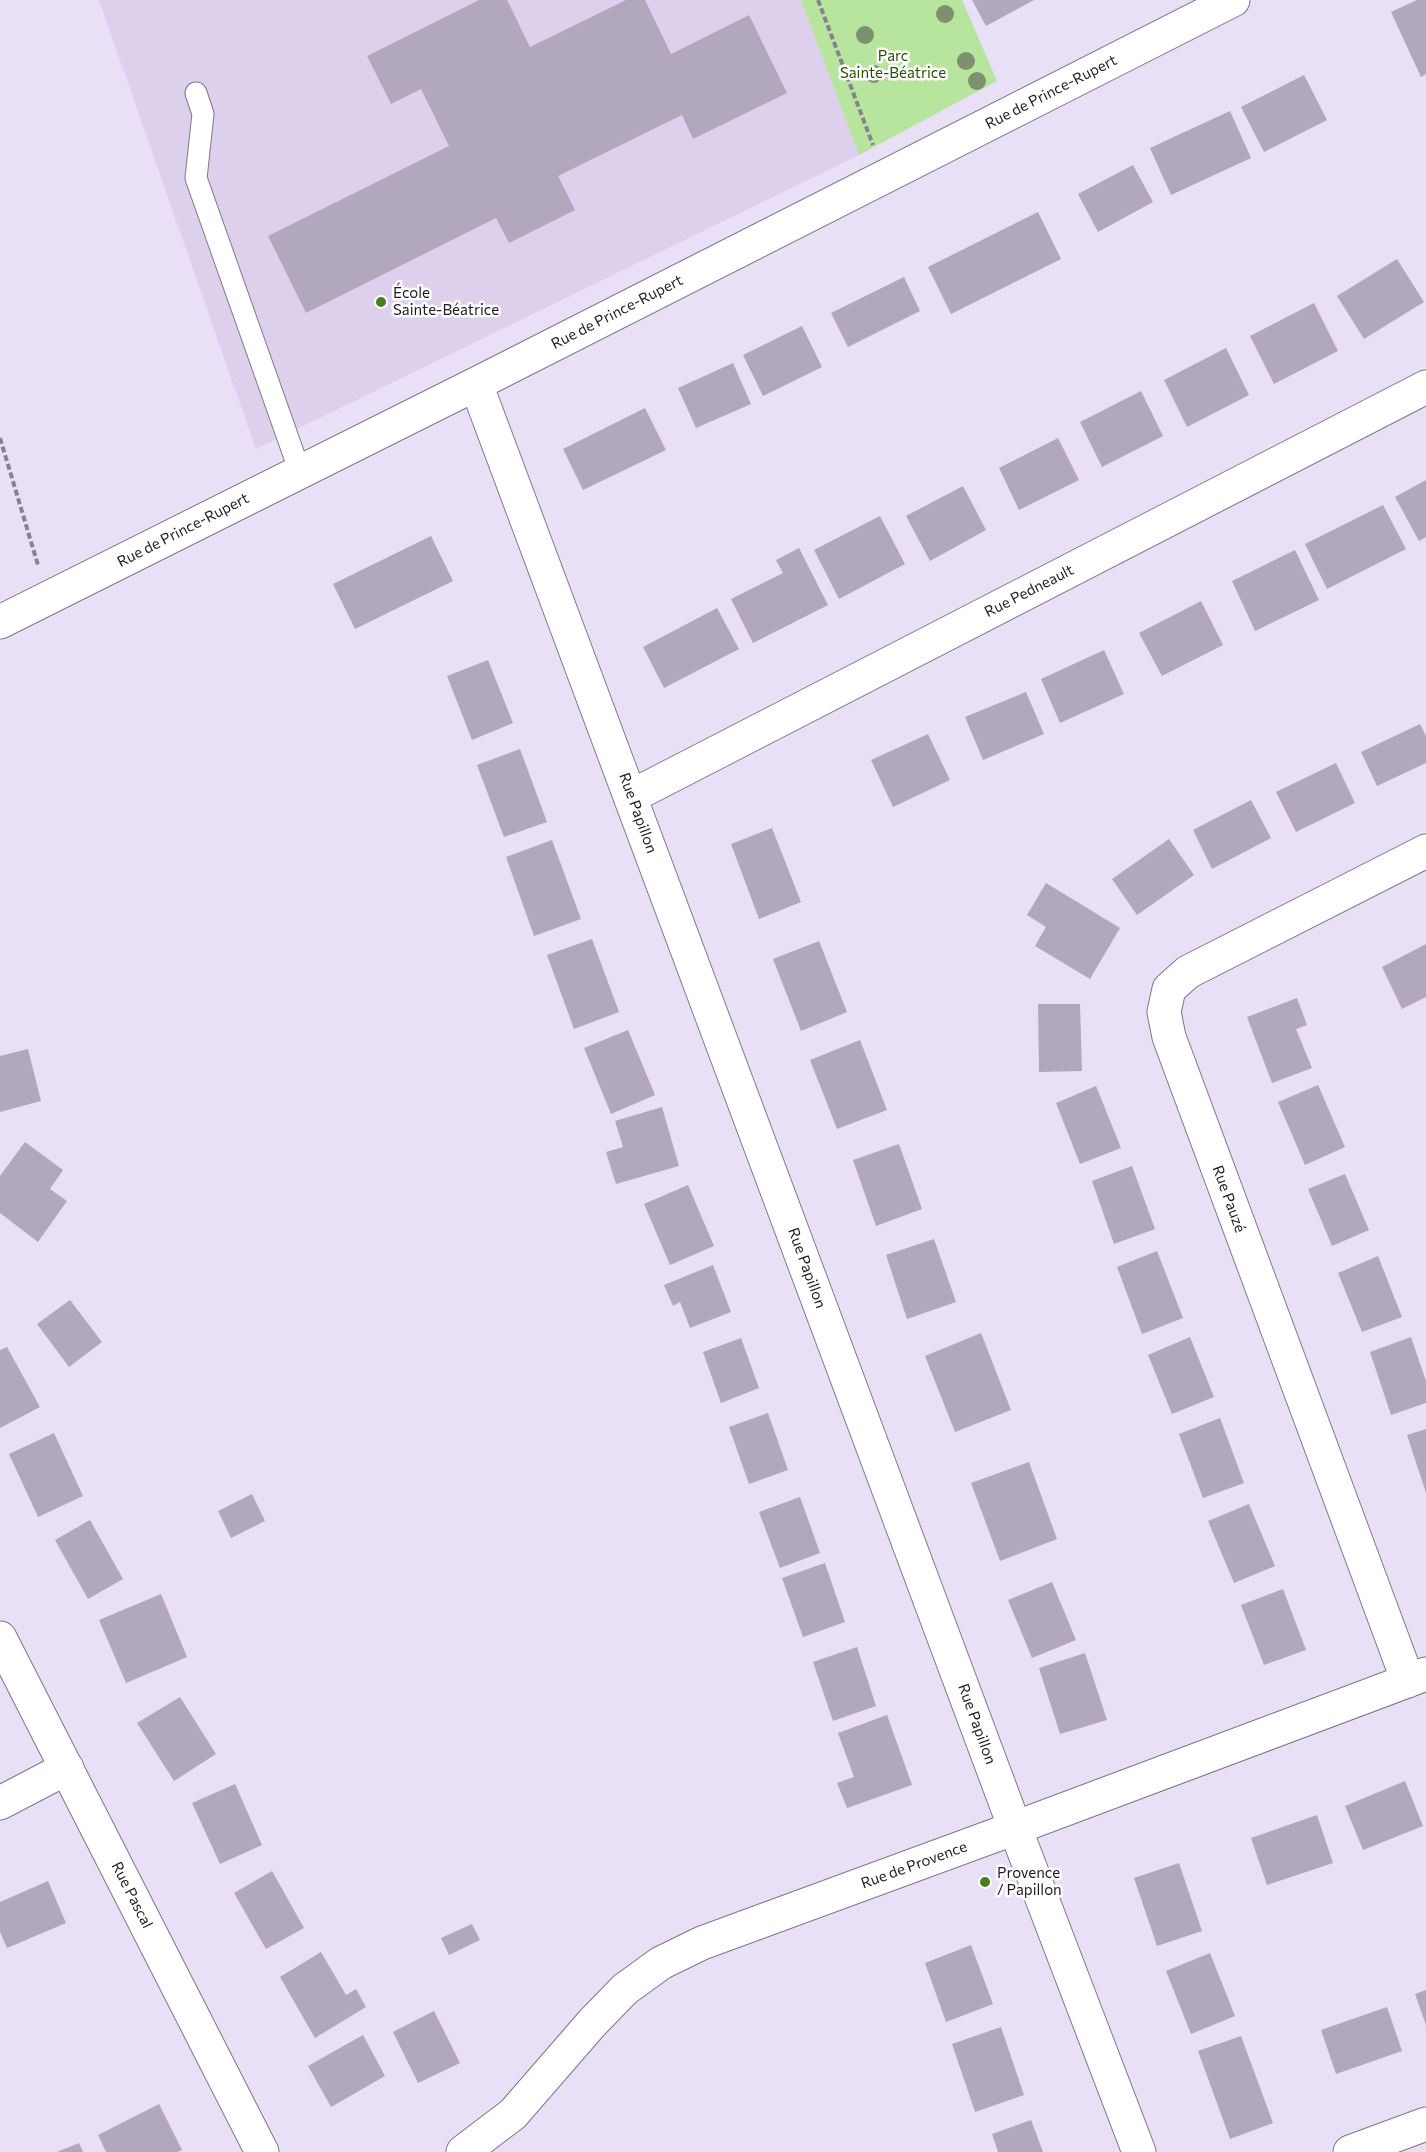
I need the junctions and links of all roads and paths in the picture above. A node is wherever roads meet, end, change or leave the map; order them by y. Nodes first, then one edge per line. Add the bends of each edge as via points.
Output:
1 (818, 0) edge
2 (1233, 0) edge
3 (196, 93) dead end
4 (885, 176) junction
5 (476, 384) junction
6 (1426, 387) edge
7 (0, 438) edge
8 (300, 472) junction
9 (47, 598) junction
10 (0, 622) edge
11 (632, 796) junction
12 (1426, 851) edge
13 (0, 1638) edge
14 (1417, 1677) edge
15 (67, 1768) junction
16 (0, 1803) edge
17 (1016, 1828) junction
18 (1426, 2124) edge
19 (262, 2152) edge
20 (463, 2152) edge
21 (1139, 2152) edge
22 (1350, 2152) edge

1 - 4 path
2 - 4 street, Rue de Prince-Rupert
3 - 8 lane via 203,114 196,178
4 - 5 street, Rue de Prince-Rupert
5 - 8 street, Rue de Prince-Rupert
5 - 11 street, Rue Papillon
6 - 11 street, Rue Pedneault
7 - 9 path
8 - 9 street, Rue de Prince-Rupert
9 - 10 street, Rue de Prince-Rupert
11 - 17 street, Rue Papillon
12 - 14 street, Rue Pauzé via 1188,972 1169,989 1164,1012 1169,1037
13 - 15 street, Rue Pascal
14 - 17 street, Rue de Provence
15 - 16 street
15 - 19 street, Rue Pascal
17 - 20 street, Rue de Provence via 702,1943 660,1963 625,1989 513,2114
17 - 21 street, Rue Papillon
18 - 22 street

